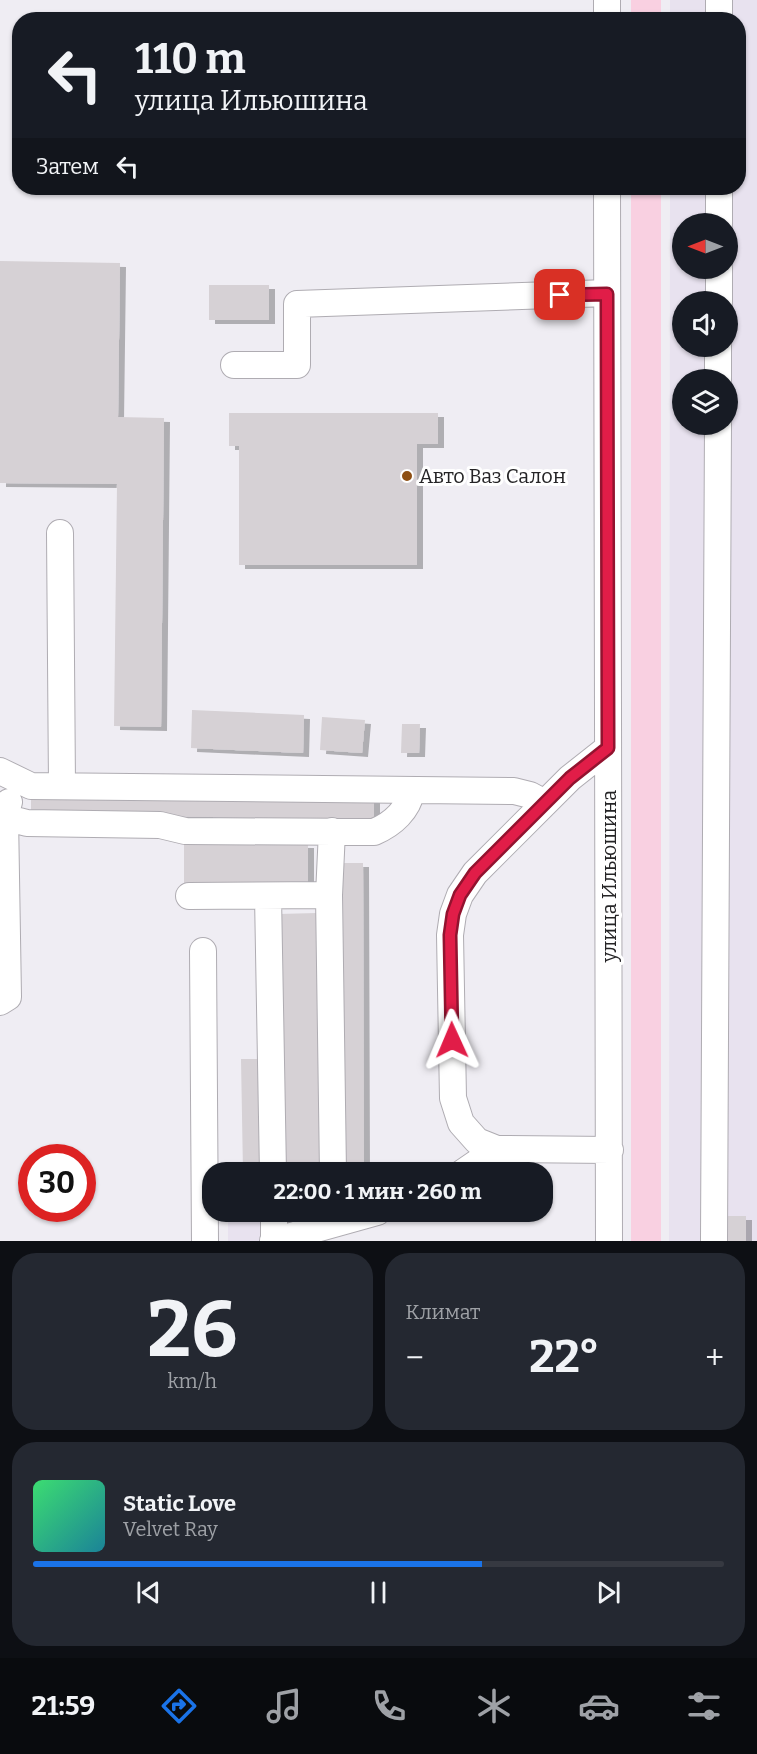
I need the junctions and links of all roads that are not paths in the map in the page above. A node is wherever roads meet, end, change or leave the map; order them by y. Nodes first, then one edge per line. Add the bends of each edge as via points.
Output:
1 (607, 195) edge
2 (719, 195) edge
3 (719, 213) edge
4 (607, 294) junction
5 (234, 365) dead end
6 (718, 435) edge
7 (60, 533) dead end
8 (608, 748) junction
9 (8, 775) edge
10 (62, 786) junction
11 (412, 790) junction
12 (545, 802) junction
13 (3, 816) edge
14 (332, 831) junction
15 (328, 895) junction
16 (189, 896) dead end
17 (268, 896) junction
18 (203, 951) dead end
19 (0, 1002) edge
20 (497, 1149) junction
21 (610, 1150) junction
22 (273, 1162) edge
23 (333, 1162) edge
24 (478, 1162) edge
25 (274, 1222) edge
26 (326, 1222) edge
27 (204, 1241) edge
28 (274, 1241) edge
29 (609, 1241) edge
30 (714, 1241) edge

1 - 4 street, улица Ильюшина
2 - 3 street
4 - 5 street via 297,303 297,365
4 - 8 street, улица Ильюшина
6 - 30 street
7 - 10 street
8 - 12 street
8 - 21 street, улица Ильюшина
9 - 10 street via 31,786
9 - 13 street
10 - 11 street
11 - 12 street via 514,791
11 - 14 street via 404,810 387,826 374,832
12 - 20 street via 475,873 460,895 450,935 453,1098 460,1123 477,1141
13 - 14 street via 27,823 160,825 185,831
13 - 19 street via 8,997
14 - 15 street
15 - 17 street
15 - 23 street
16 - 17 street
17 - 22 street
18 - 27 street
20 - 21 street
20 - 24 street
21 - 29 street, улица Ильюшина
25 - 28 street
26 - 28 street

